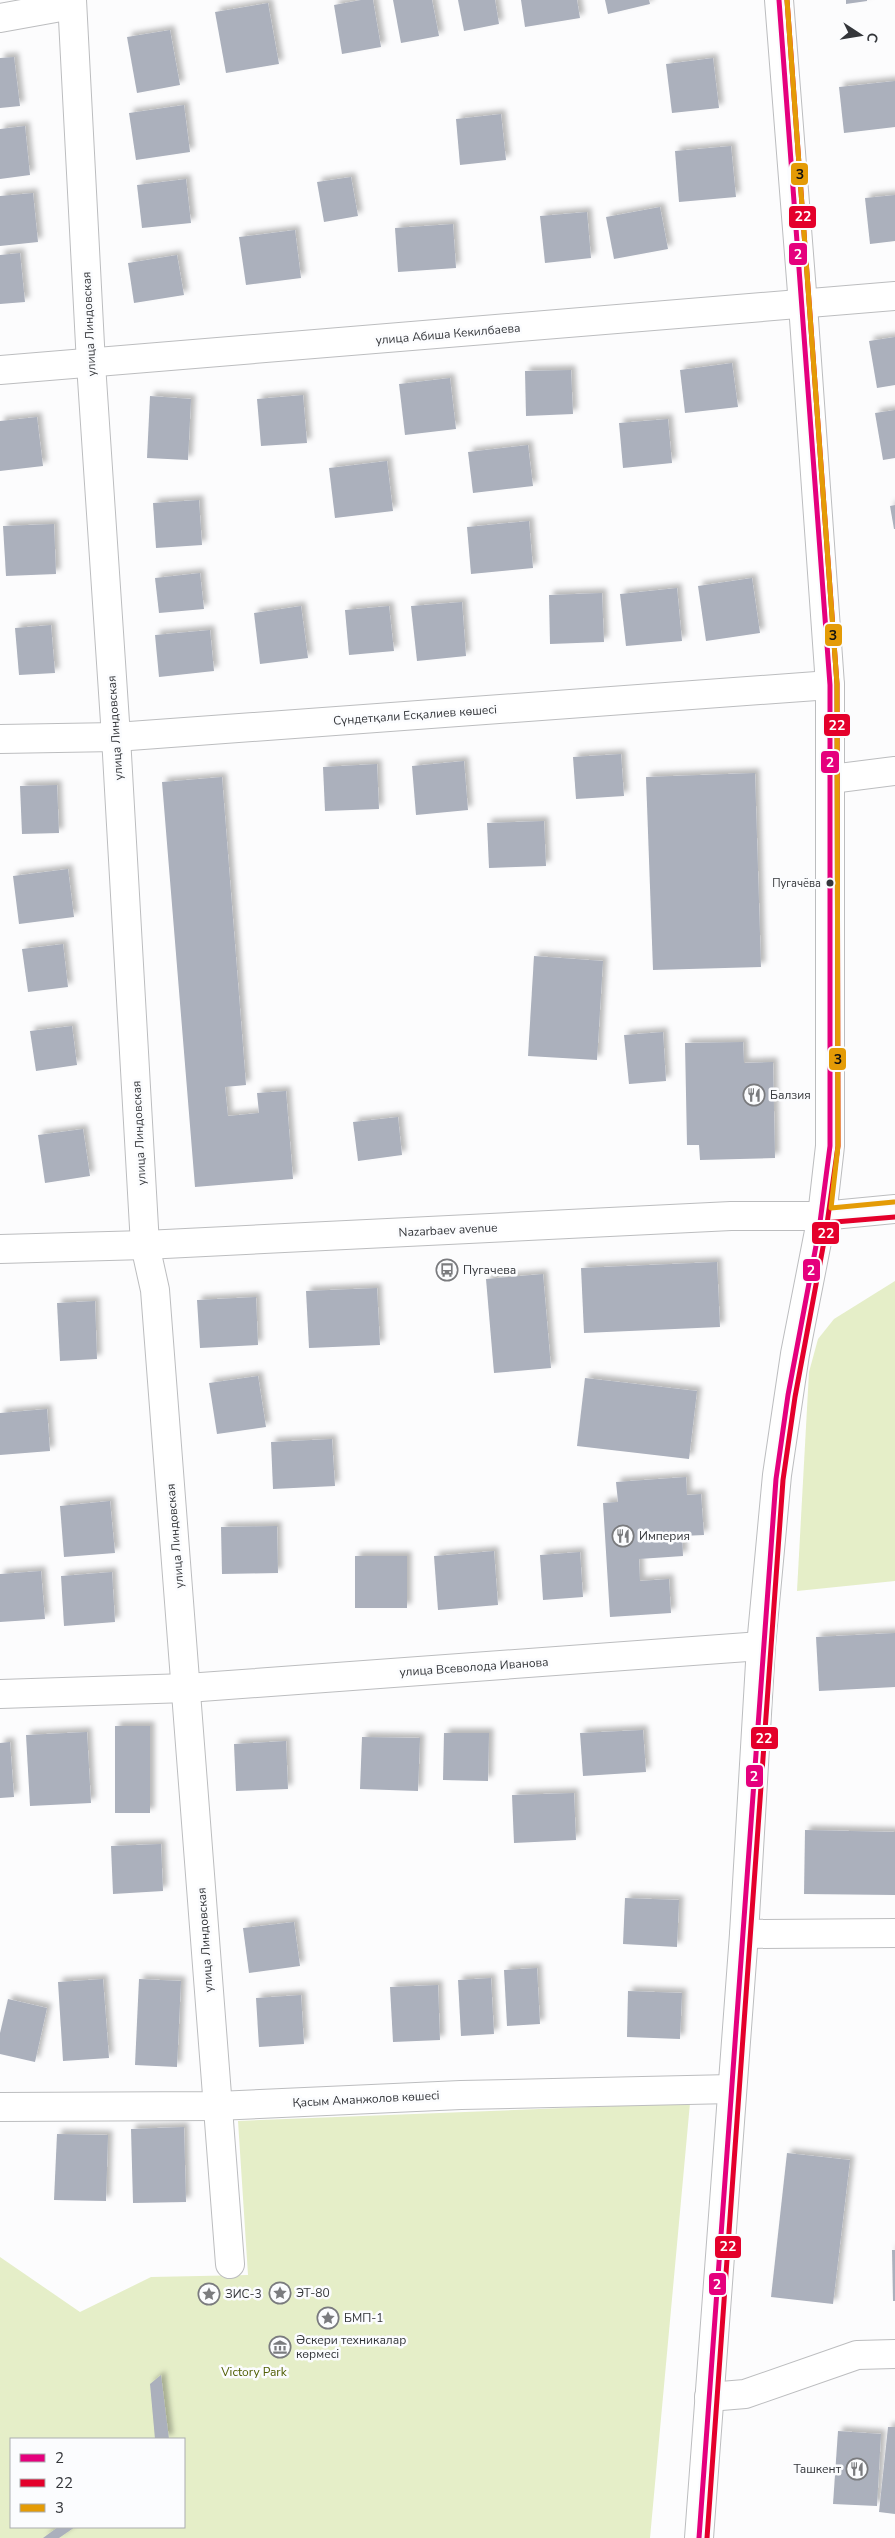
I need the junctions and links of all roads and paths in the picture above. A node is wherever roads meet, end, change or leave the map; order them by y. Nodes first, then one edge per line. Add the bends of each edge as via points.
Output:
1 (779, 0) edge
2 (72, 2) edge
3 (0, 18) edge
4 (895, 296) edge
5 (803, 305) junction
6 (91, 364) junction
7 (0, 370) edge
8 (830, 684) junction
9 (116, 737) junction
10 (0, 739) edge
11 (895, 771) edge
12 (831, 779) junction
13 (895, 1209) edge
14 (822, 1216) junction
15 (146, 1245) junction
16 (0, 1249) edge
17 (761, 1646) junction
18 (187, 1688) junction
19 (0, 1694) edge
20 (895, 1933) edge
21 (744, 1934) junction
22 (732, 2089) junction
23 (217, 2106) junction
24 (0, 2107) edge
25 (230, 2264) dead end
26 (895, 2354) edge
27 (710, 2397) junction
28 (699, 2538) edge

1 - 5 street
2 - 3 street
2 - 6 street, улица Линдовская
4 - 5 street, улица Абиша Кекилбаева
5 - 6 street, улица Абиша Кекилбаева
5 - 8 street
6 - 7 street, улица Абиша Кекилбаева
6 - 9 street, улица Линдовская
8 - 9 street, Сүндетқали Есқалиев көшесі
8 - 12 street
9 - 10 street, Сүндетқали Есқалиев көшесі
9 - 15 street, улица Линдовская
11 - 12 street
12 - 14 street via 830,1146
13 - 14 street, Nazarbaev avenue
14 - 15 street, Nazarbaev avenue via 731,1216
14 - 17 street via 795,1354 777,1476
15 - 16 street, Nazarbaev avenue
15 - 18 street, улица Линдовская via 155,1290
17 - 18 street, улица Всеволода Иванова
17 - 21 street
18 - 19 street, улица Всеволода Иванова
18 - 23 street, улица Линдовская
20 - 21 street
21 - 22 street
22 - 23 street, Қасым Аманжолов көшесі via 461,2095
22 - 27 street
23 - 24 street, Қасым Аманжолов көшесі
23 - 25 street, улица Линдовская
26 - 27 street via 857,2355 745,2394
27 - 28 street

